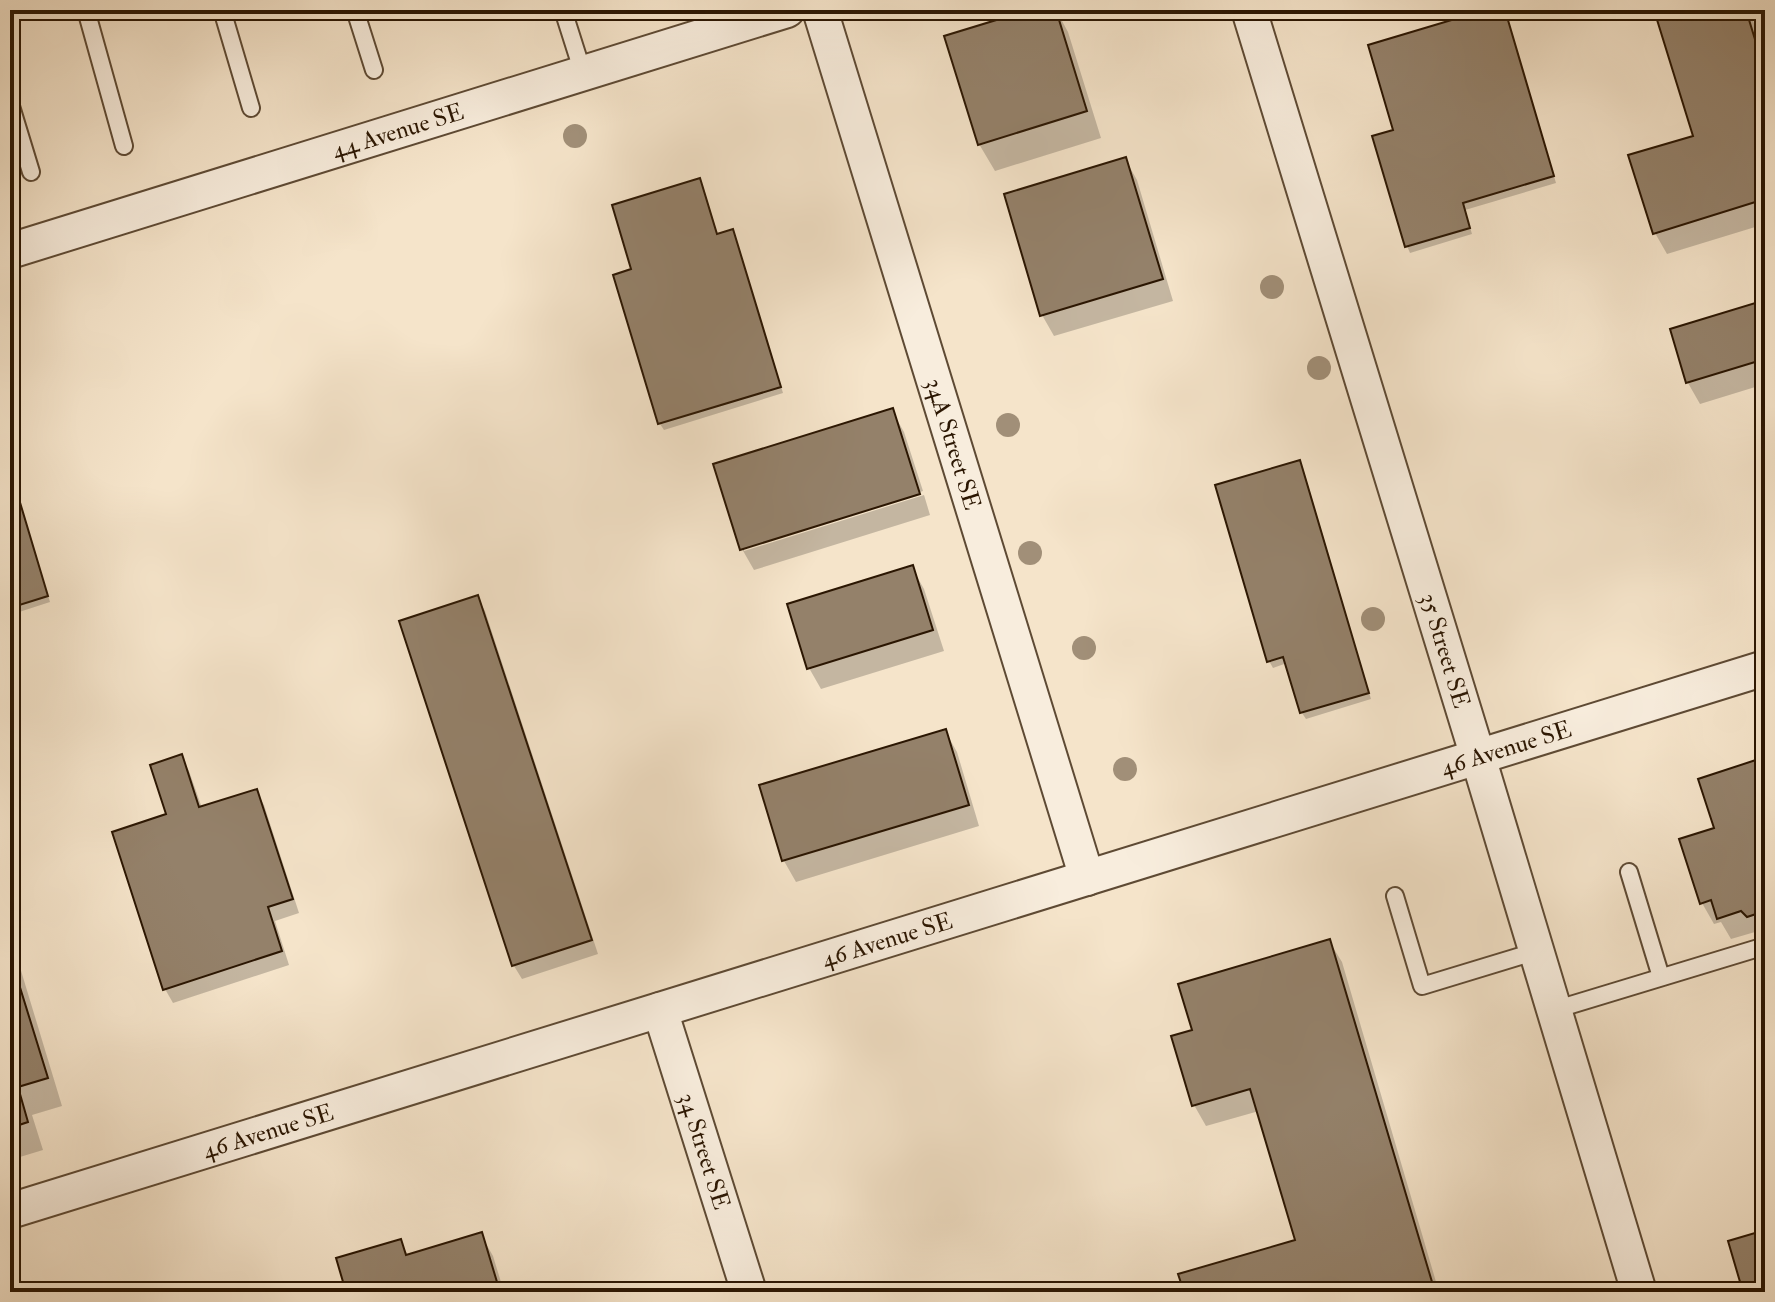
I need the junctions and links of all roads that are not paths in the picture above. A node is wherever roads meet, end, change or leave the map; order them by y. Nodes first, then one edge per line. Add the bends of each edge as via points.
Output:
1 (86, 10) edge
2 (222, 10) edge
3 (355, 10) edge
4 (563, 10) edge
5 (787, 10) edge
6 (820, 10) edge
7 (1249, 10) edge
8 (374, 70) dead end
9 (583, 73) junction
10 (10, 103) edge
11 (251, 108) dead end
12 (124, 146) dead end
13 (31, 172) dead end
14 (10, 251) edge
15 (1765, 668) edge
16 (1478, 757) junction
17 (1629, 872) dead end
18 (1087, 878) junction
19 (1395, 896) dead end
20 (1765, 946) edge
21 (1537, 951) junction
22 (1661, 977) junction
23 (660, 1010) junction
24 (1554, 1010) junction
25 (10, 1211) edge
26 (749, 1292) edge
27 (1639, 1292) edge

1 - 12 lane
2 - 11 lane
3 - 8 lane
4 - 9 lane
5 - 9 street, 44 Avenue SE
6 - 18 street, 34A Street SE
7 - 16 street, 35 Street SE
9 - 14 street, 44 Avenue SE
10 - 13 lane
15 - 16 street, 46 Avenue SE
16 - 18 street, 46 Avenue SE
16 - 21 street, 35 Street SE
17 - 22 lane
18 - 23 street, 46 Avenue SE
19 - 21 lane via 1422,986
20 - 22 lane
21 - 24 street, 35 Street SE
22 - 24 lane
23 - 25 street, 46 Avenue SE
23 - 26 street, 34 Street SE
24 - 27 street, 35 Street SE

